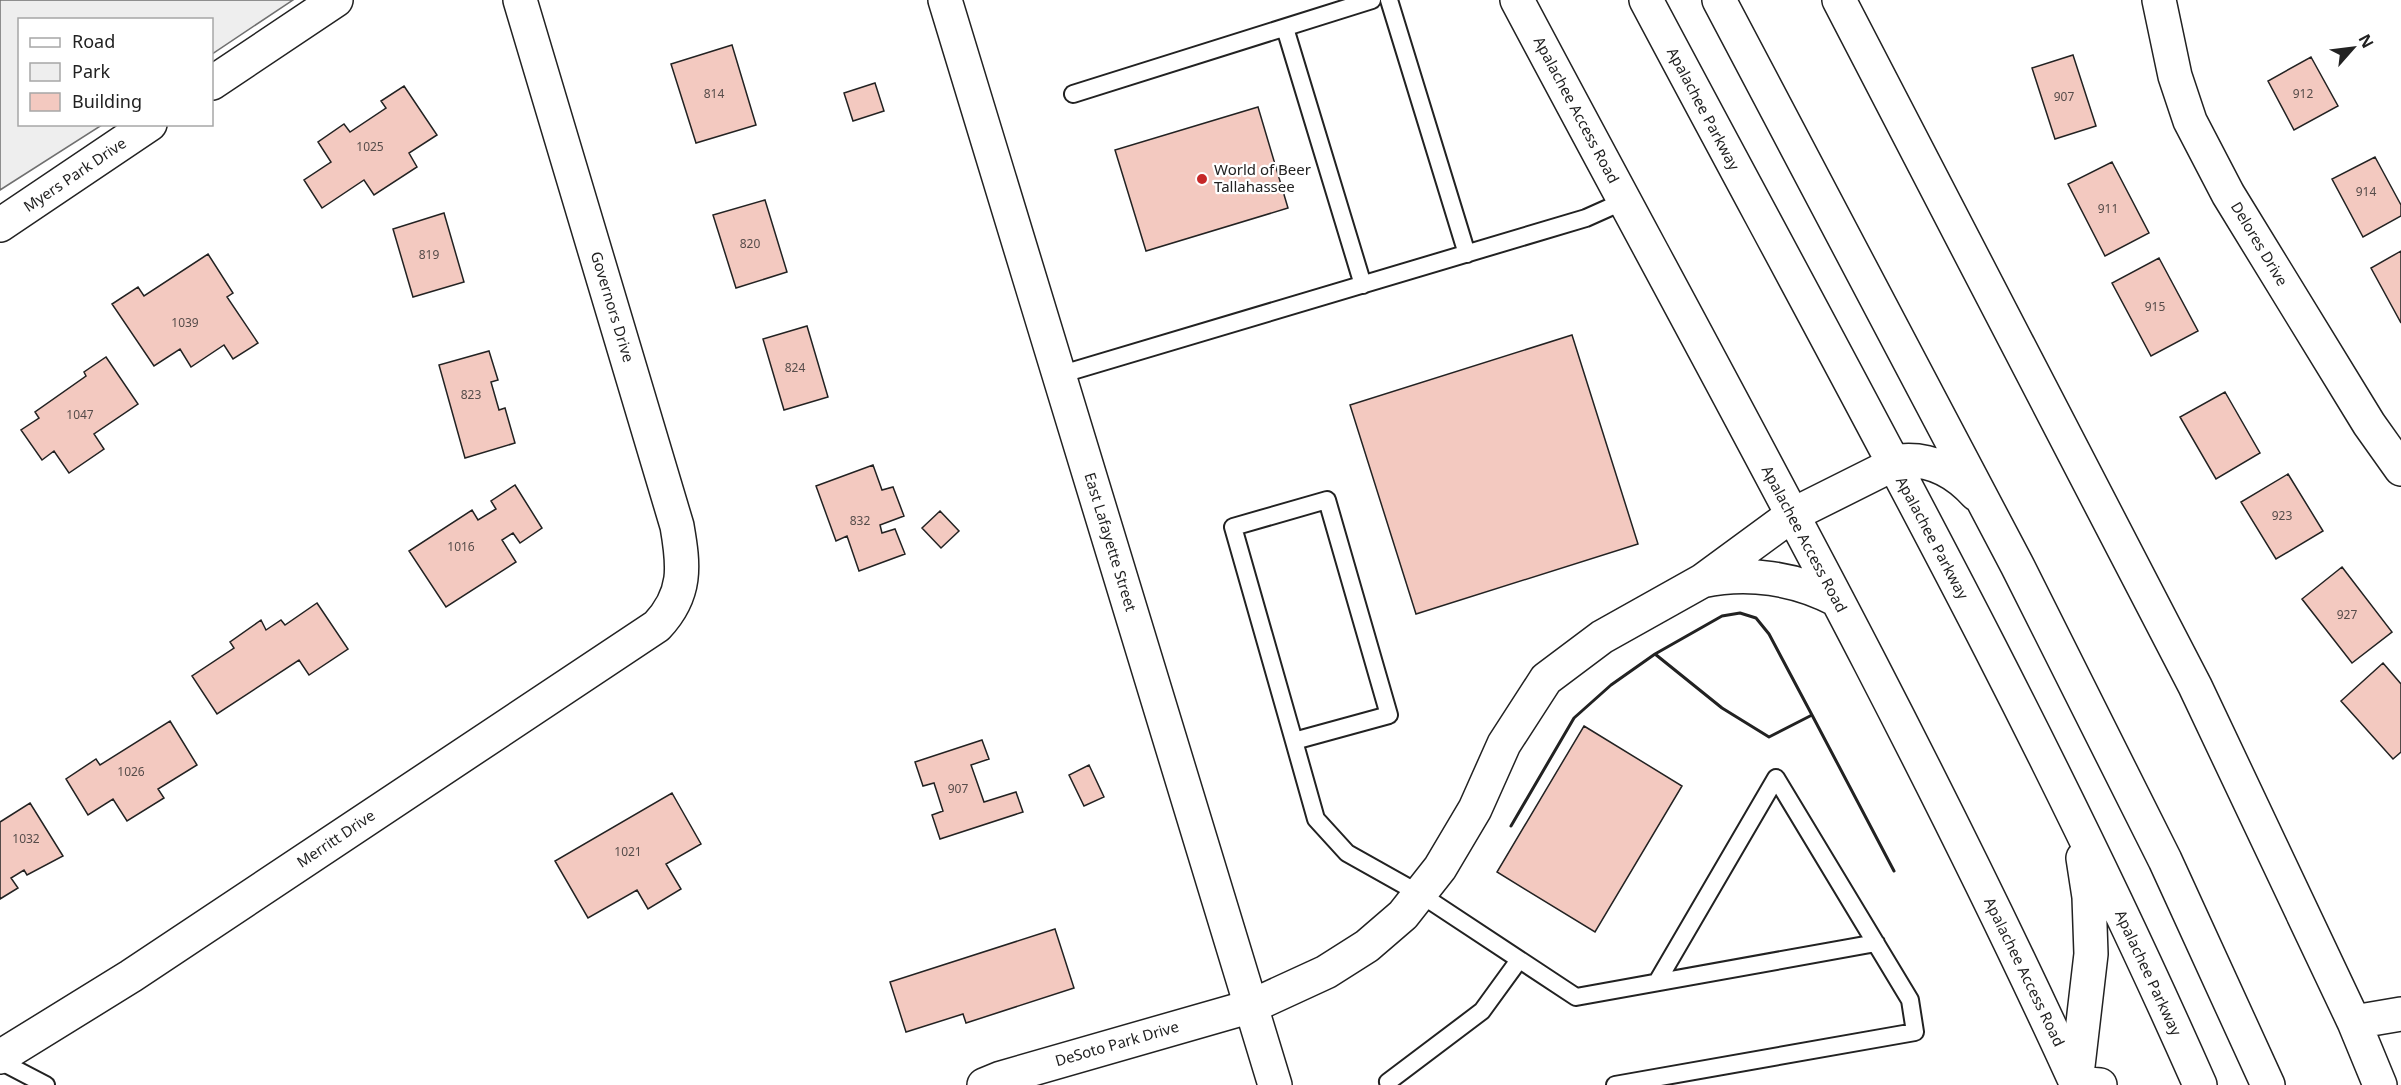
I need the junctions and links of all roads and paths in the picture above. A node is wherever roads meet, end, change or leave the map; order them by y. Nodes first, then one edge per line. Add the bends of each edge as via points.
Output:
1 (336, 0) edge
2 (520, 0) edge
3 (945, 0) edge
4 (1372, 0) edge
5 (1389, 0) edge
6 (1517, 0) edge
7 (1646, 0) edge
8 (1719, 0) edge
9 (1839, 0) edge
10 (2159, 0) edge
11 (1285, 28) junction
12 (213, 82) edge
13 (1073, 94) dead end
14 (147, 126) edge
15 (1624, 201) junction
16 (0, 225) edge
17 (1467, 254) junction
18 (1363, 285) junction
19 (1059, 375) junction
20 (1892, 463) junction
21 (2401, 469) edge
22 (1988, 508) junction
23 (1792, 515) junction
24 (1702, 581) junction
25 (1837, 600) junction
26 (668, 615) joint
27 (1294, 741) junction
28 (2076, 820) junction
29 (1420, 894) junction
30 (1876, 943) junction
31 (1520, 960) junction
32 (1657, 982) junction
33 (1251, 1006) junction
34 (2401, 1014) edge
35 (2354, 1022) junction
36 (0, 1059) edge
37 (2079, 1084) edge
38 (46, 1085) edge
39 (984, 1085) edge
40 (1275, 1085) edge
41 (1389, 1085) edge
42 (1615, 1085) edge
43 (2200, 1085) edge
44 (2268, 1085) edge
45 (2380, 1085) edge

1 - 12 street
2 - 26 street, Governors Drive via 677,526 684,568
3 - 19 street, East Lafayette Street
4 - 11 lane
5 - 17 lane
6 - 15 street, Apalachee Access Road
7 - 20 street, Apalachee Parkway
8 - 22 street
9 - 35 street via 2195,686
10 - 21 street, Delores Drive via 2175,76 2190,121 2228,194 2369,424
11 - 13 lane
11 - 18 lane
14 - 16 street, Myers Park Drive
15 - 17 lane via 1586,218
15 - 23 street, Apalachee Access Road
17 - 18 lane
18 - 19 lane
19 - 33 street, East Lafayette Street
20 - 22 street via 1919,461 1949,471
20 - 23 street
20 - 28 street, Apalachee Parkway
22 - 44 street via 2165,860
23 - 24 street
23 - 25 street, Apalachee Access Road
24 - 25 street via 1738,576 1773,579 1813,588
24 - 29 street, DeSoto Park Drive via 1602,637 1546,679 1504,744 1475,809
25 - 37 street, Apalachee Access Road
26 - 36 street, Merritt Drive via 131,976
27 - 27 lane via 1389,715 1327,500 1233,527
27 - 29 lane via 1316,819 1347,853
28 - 37 street via 2089,897 2091,937
28 - 43 street, Apalachee Parkway
29 - 31 lane
29 - 33 street, DeSoto Park Drive via 1403,915 1367,946 1326,972
30 - 32 lane
30 - 32 lane via 1776,778
30 - 42 lane via 1910,1000 1914,1032
31 - 32 lane via 1576,997
31 - 41 lane via 1482,1011
33 - 39 street, DeSoto Park Drive
33 - 40 street, East Lafayette Street
34 - 35 street
35 - 45 street
36 - 38 lane

